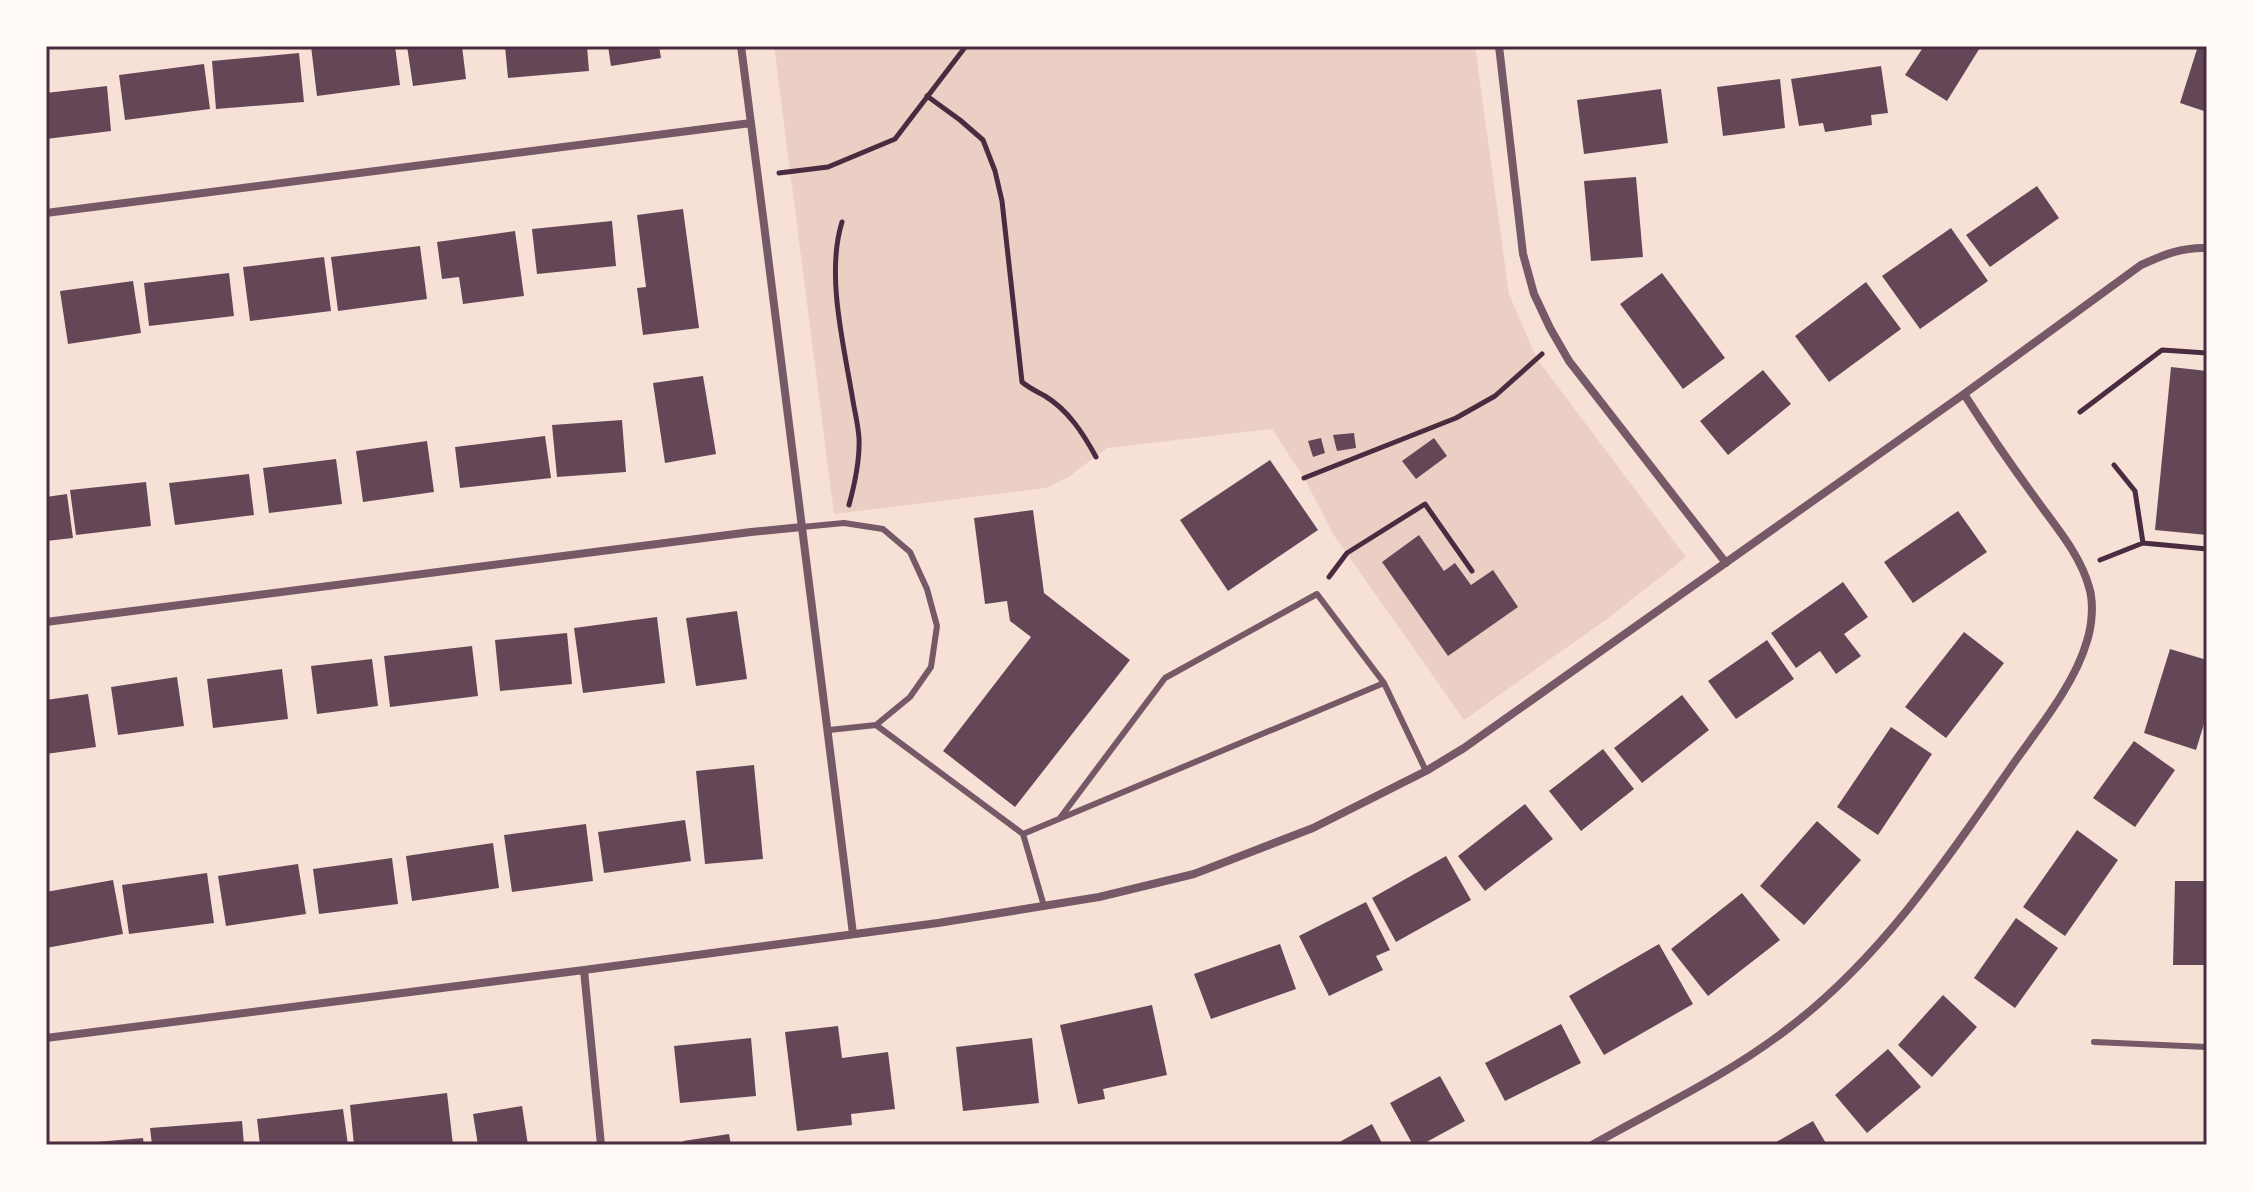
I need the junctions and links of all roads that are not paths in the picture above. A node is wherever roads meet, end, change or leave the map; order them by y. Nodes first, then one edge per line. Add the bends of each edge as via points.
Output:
1 (741, 46) edge
2 (1499, 46) edge
3 (751, 123) junction
4 (46, 213) edge
5 (2207, 248) edge
6 (1964, 394) junction
7 (802, 527) junction
8 (1726, 563) junction
9 (46, 622) edge
10 (1384, 683) junction
11 (876, 725) junction
12 (829, 730) junction
13 (1426, 771) junction
14 (1059, 819) junction
15 (1023, 834) junction
16 (1044, 906) junction
17 (853, 934) junction
18 (584, 970) junction
19 (46, 1038) edge
20 (2094, 1042) dead end
21 (2207, 1047) edge
22 (601, 1145) edge
23 (1592, 1145) edge

1 - 3 street
2 - 8 street via 1523,254 1534,294 1569,361
3 - 4 street
3 - 7 street
5 - 6 street via 2191,247 2141,265
6 - 8 street
6 - 23 street via 2076,556 2089,588 2092,616 2074,671 1986,803 1886,936 1829,993 1762,1047
7 - 9 street
7 - 11 lane via 844,523 883,529 910,552 927,589 937,626 931,667 910,697
7 - 12 street
8 - 13 street
10 - 13 lane
10 - 14 lane
10 - 14 lane via 1317,594 1165,678
11 - 12 lane
11 - 15 lane
12 - 17 street
13 - 16 street via 1313,828 1194,874
14 - 15 lane
15 - 16 lane
16 - 17 street
17 - 18 street
18 - 19 street
18 - 22 street
20 - 21 lane

